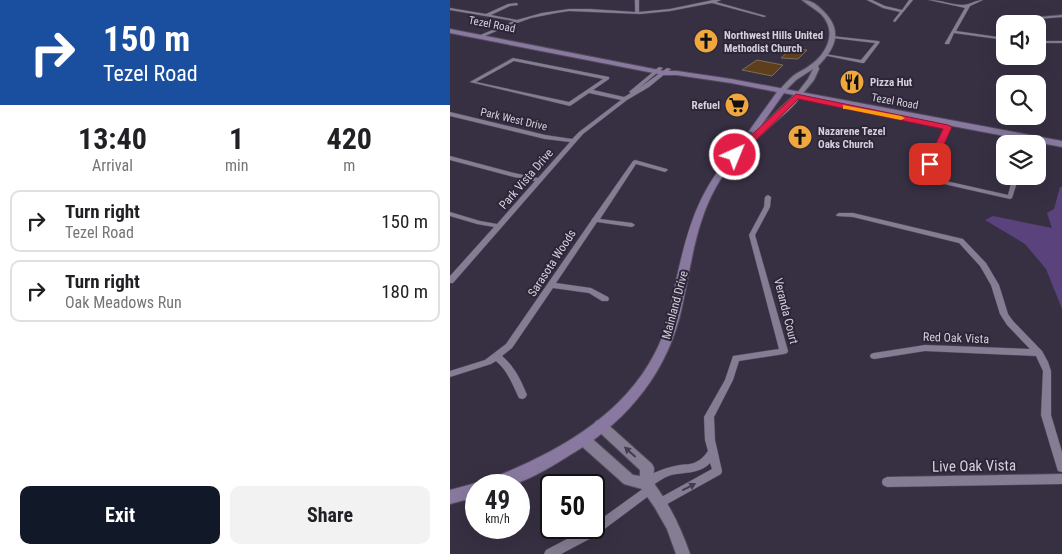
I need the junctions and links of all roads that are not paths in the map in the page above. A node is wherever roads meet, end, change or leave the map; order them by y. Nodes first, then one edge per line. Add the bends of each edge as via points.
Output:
1 (581, 0) edge
2 (637, 0) edge
3 (720, 0) edge
4 (805, 0) edge
5 (869, 0) edge
6 (911, 0) edge
7 (931, 0) edge
8 (981, 0) edge
9 (710, 1) edge
10 (517, 4) dead end
11 (967, 7) junction
12 (450, 9) edge
13 (580, 10) junction
14 (903, 10) junction
15 (637, 13) junction
16 (486, 15) junction
17 (764, 16) dead end
18 (1062, 16) edge
19 (1046, 17) edge
20 (515, 20) junction
21 (895, 21) dead end
22 (450, 29) edge
23 (954, 32) junction
24 (483, 35) junction
25 (833, 37) junction
26 (996, 38) edge
27 (948, 42) dead end
28 (1046, 42) edge
29 (1062, 42) edge
30 (825, 56) junction
31 (814, 65) junction
32 (662, 70) junction
33 (588, 91) junction
34 (781, 92) junction
35 (798, 95) junction
36 (625, 99) junction
37 (450, 114) edge
38 (948, 127) junction
39 (996, 137) edge
40 (574, 141) junction
41 (746, 143) junction
42 (1062, 144) edge
43 (1046, 146) edge
44 (1062, 149) edge
45 (450, 158) edge
46 (665, 170) dead end
47 (540, 180) junction
48 (1013, 185) edge
49 (768, 196) dead end
50 (450, 214) edge
51 (839, 215) dead end
52 (594, 220) junction
53 (499, 226) junction
54 (632, 226) dead end
55 (450, 281) edge
56 (551, 285) junction
57 (605, 299) dead end
58 (1038, 353) junction
59 (874, 356) dead end
60 (497, 357) junction
61 (450, 374) edge
62 (522, 395) dead end
63 (600, 425) junction
64 (583, 438) junction
65 (713, 452) junction
66 (1062, 468) edge
67 (518, 474) edge
68 (1062, 479) edge
69 (887, 482) dead end
70 (648, 487) junction
71 (465, 493) edge
72 (450, 497) edge
73 (660, 503) junction
74 (550, 554) edge
75 (683, 554) edge

1 - 13 street
2 - 15 street
3 - 9 street
4 - 25 street via 828,18
5 - 14 street
6 - 14 street
7 - 11 street
8 - 11 street
9 - 15 street via 659,12
9 - 17 street
10 - 16 street
11 - 23 street
12 - 16 street
13 - 15 street
13 - 20 street via 545,12
14 - 21 street
16 - 20 street
18 - 19 street
20 - 24 street
22 - 24 main road, Tezel Road
23 - 26 street
23 - 27 street
24 - 32 main road, Tezel Road
25 - 30 street
25 - 30 street via 878,42 862,62
28 - 29 street
30 - 31 street
31 - 34 street via 795,77
31 - 35 street via 816,69 811,80
32 - 34 main road, Tezel Road
32 - 36 street, Park Vista Drive
32 - 36 street, Park Vista Drive via 638,84
33 - 33 street via 607,78 513,59 472,82 570,104
33 - 36 street
34 - 35 main road, Tezel Road
34 - 41 main road, Mainland Drive
35 - 38 main road, Tezel Road
35 - 41 main road, Mainland Drive
35 - 42 main road, Tezel Road
36 - 40 street, Park Vista Drive
37 - 40 street, Park West Drive
38 - 39 main road, Tezel Road
38 - 48 street via 924,178 1010,197
40 - 47 street, Park Vista Drive
41 - 63 main road, Mainland Drive via 718,175 702,204 672,327 660,356 636,391
43 - 44 main road
45 - 47 street
46 - 52 street, Sarasota Woods via 635,162
47 - 53 street, Park Vista Drive
49 - 65 street, Veranda Court via 768,208 752,235 784,351 736,358 730,380 709,417
50 - 53 street
51 - 58 street via 854,215 961,241 990,274 1010,323
52 - 54 street
52 - 56 street, Sarasota Woods
53 - 55 street, Park Vista Drive
56 - 57 street via 591,292
56 - 60 street, Sarasota Woods via 517,337
58 - 59 street, Red Oak Vista via 932,348
58 - 66 street via 1046,372 1046,415
60 - 61 street, Sarasota Woods via 474,368
60 - 62 street via 509,367
63 - 64 main road, Mainland Drive
70 -> 63 street via 647,468
64 - 67 main road, Mainland Drive via 541,464
64 - 70 street via 629,480
65 - 70 street via 696,468 662,474
73 -> 65 street, Veranda Court via 717,471
68 - 69 street, Live Oak Vista
70 - 73 street
70 - 74 street via 597,527
71 - 72 main road
73 - 75 street

